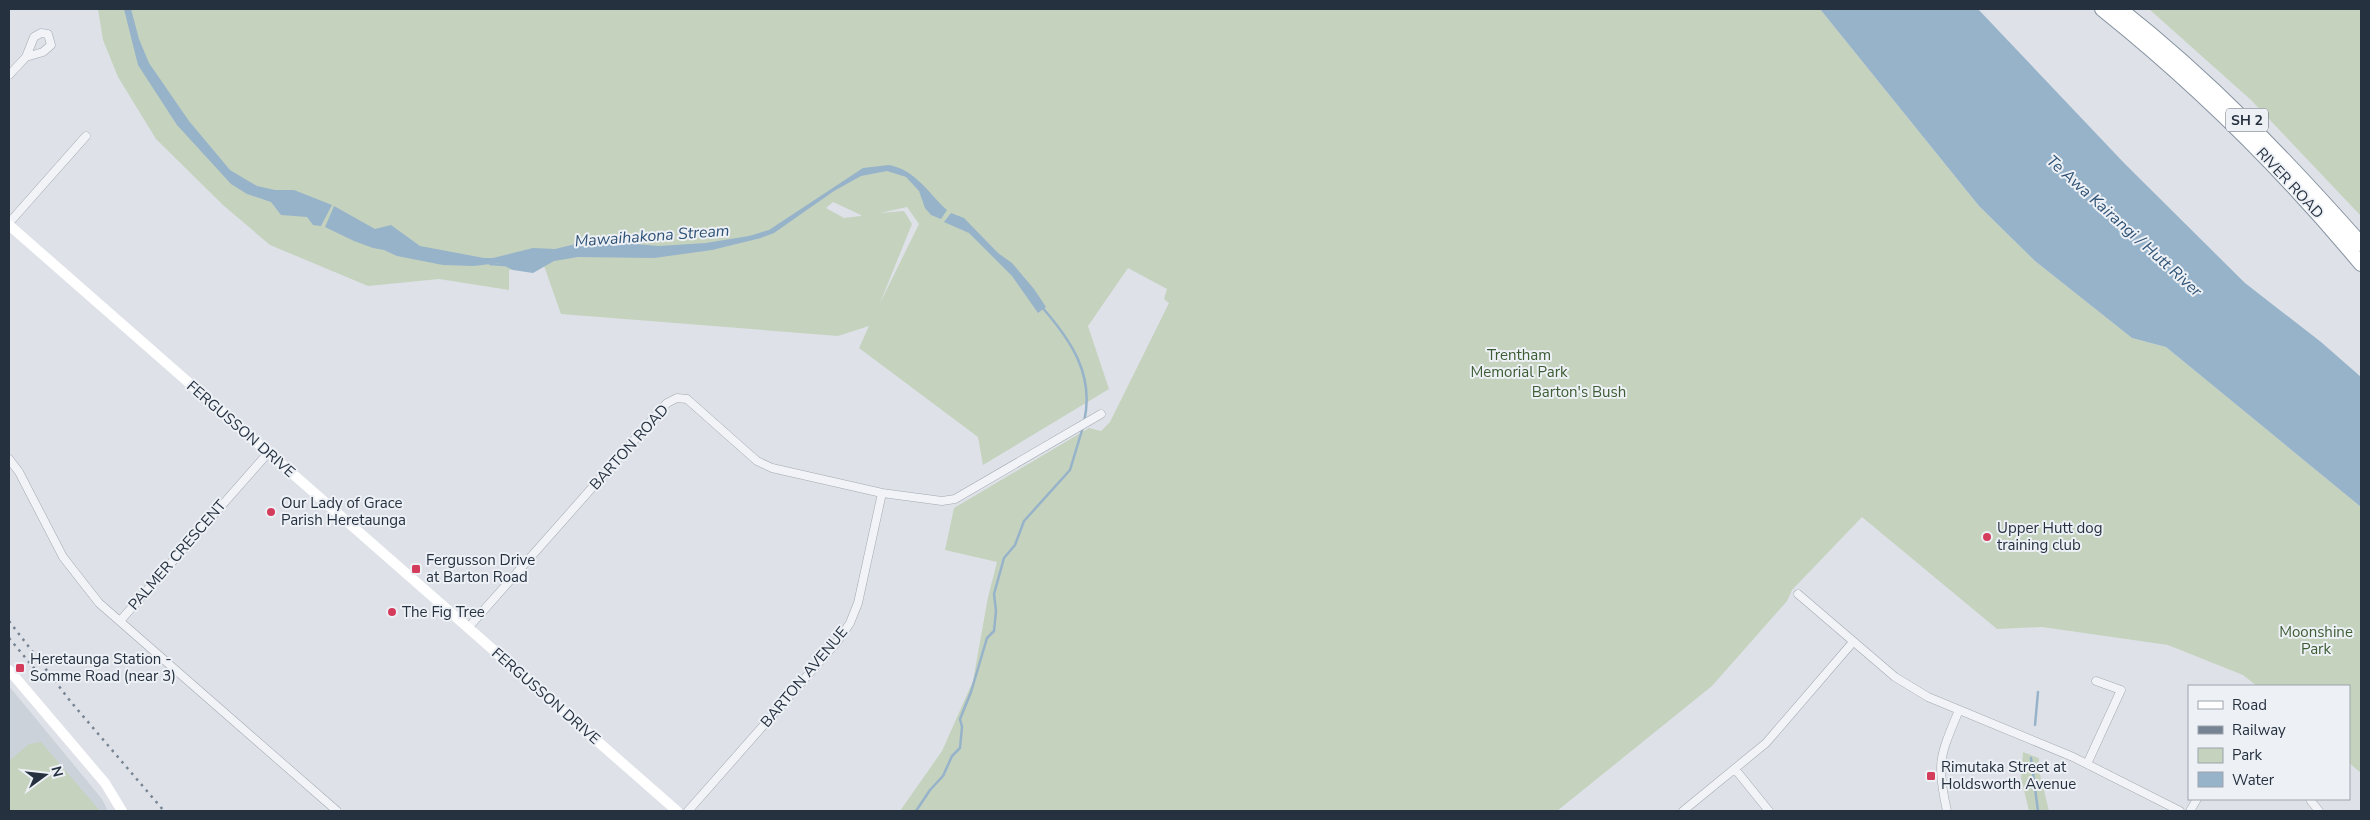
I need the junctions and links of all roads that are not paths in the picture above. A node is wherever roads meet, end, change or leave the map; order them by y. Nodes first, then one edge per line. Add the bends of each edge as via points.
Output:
1 (2102, 9) edge
2 (2120, 9) edge
3 (26, 57) dead end
4 (9, 75) edge
5 (86, 136) dead end
6 (2306, 182) junction
7 (2327, 223) junction
8 (9, 224) edge
9 (2361, 235) edge
10 (2361, 244) edge
11 (2361, 256) edge
12 (2361, 264) edge
13 (1101, 414) dead end
14 (268, 453) junction
15 (9, 460) edge
16 (882, 493) junction
17 (1798, 594) dead end
18 (120, 621) junction
19 (468, 628) junction
20 (1853, 642) junction
21 (9, 670) edge
22 (2096, 681) dead end
23 (1959, 710) junction
24 (2087, 764) junction
25 (1735, 769) junction
26 (2196, 800) edge
27 (2311, 801) dead end
28 (122, 811) edge
29 (338, 811) edge
30 (677, 811) edge
31 (688, 811) edge
32 (1683, 811) edge
33 (1769, 811) edge
34 (1947, 811) edge
35 (2180, 811) edge
36 (2190, 811) edge
37 (2319, 811) edge

1 - 7 highway, RIVER ROAD / SH 2 via 2212,103
2 - 6 highway, RIVER ROAD / SH 2 via 2235,108
3 - 4 street
5 - 8 street
6 - 9 highway
6 - 10 highway, RIVER ROAD / SH 2
7 - 11 highway
7 - 12 highway, RIVER ROAD / SH 2
8 - 14 main road, FERGUSSON DRIVE
13 - 16 street via 955,499 942,501
14 - 18 street, PALMER CRESCENT
14 - 19 main road, FERGUSSON DRIVE
15 - 18 street via 19,472 63,557 99,603
16 - 19 street, BARTON ROAD via 772,468 745,451 687,399 677,398 667,403
16 - 31 street, BARTON AVENUE via 858,603 850,623 837,642
17 - 20 street
18 - 29 street, PALMER CRESCENT
19 - 30 main road, FERGUSSON DRIVE
20 - 23 street via 1895,677 1928,697
20 - 25 street via 1766,743
21 - 28 main road via 105,783
22 - 24 street via 2121,690
23 - 24 street
23 - 34 street via 1941,753
24 - 35 street
25 - 32 street
25 - 33 street
26 - 36 street
27 - 37 street

